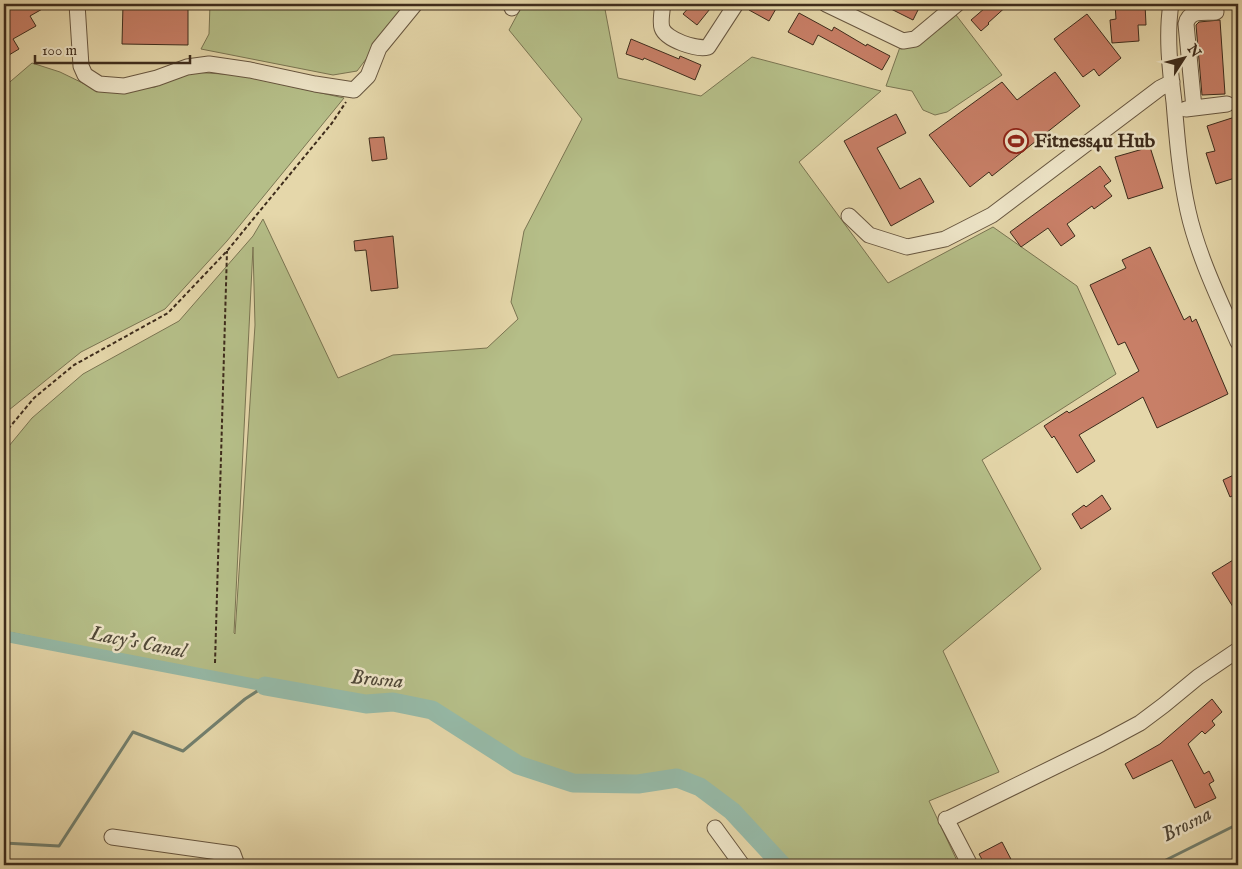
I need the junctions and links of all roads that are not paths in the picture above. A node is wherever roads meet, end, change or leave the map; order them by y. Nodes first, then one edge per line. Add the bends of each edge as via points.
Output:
1 (77, 4) edge
2 (414, 4) edge
3 (663, 4) edge
4 (736, 4) edge
5 (957, 4) edge
6 (1171, 4) edge
7 (1215, 4) edge
8 (831, 5) edge
9 (1172, 82) junction
10 (1227, 104) dead end
11 (1194, 108) junction
12 (1174, 110) junction
13 (848, 216) dead end
14 (1238, 342) edge
15 (1238, 650) edge
16 (715, 828) dead end
17 (112, 838) dead end
18 (237, 865) edge
19 (742, 865) edge
20 (970, 865) edge

1 - 2 street via 80,66 85,75 99,84 124,86 186,67 209,64 354,90 368,76 379,48
3 - 4 street via 661,26 664,32 678,42 702,48 708,47
5 - 8 street via 915,39 903,42
6 - 9 street
7 - 11 street via 1216,12 1192,13 1186,24
9 - 12 street
9 - 13 street via 992,215 945,239 907,248 869,235
10 - 11 street
11 - 12 street
12 - 14 street via 1188,213 1210,278
15 - 20 street via 1198,676 1140,723 946,820
16 - 19 street
17 - 18 street via 233,854

